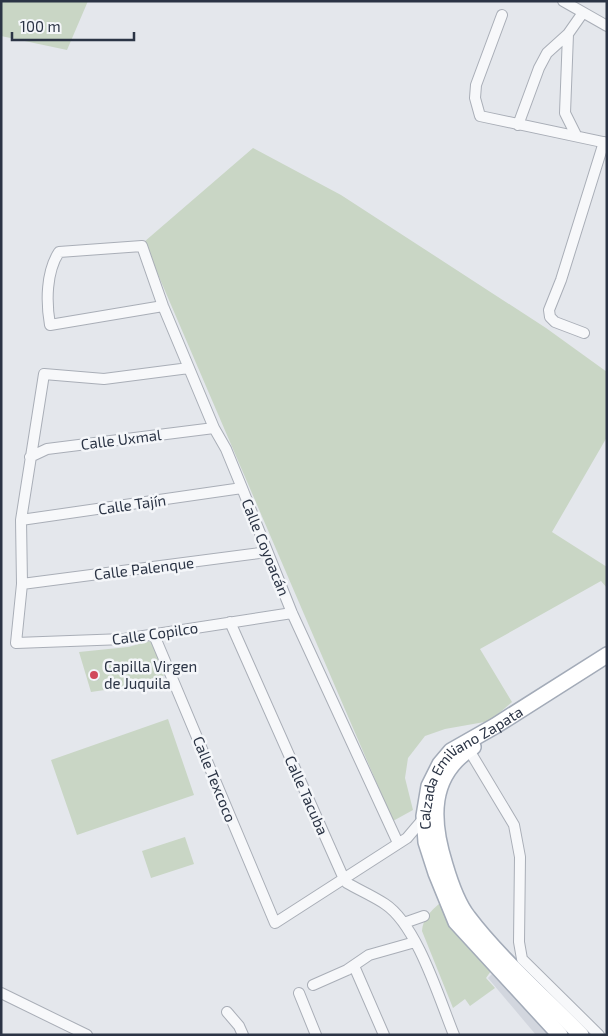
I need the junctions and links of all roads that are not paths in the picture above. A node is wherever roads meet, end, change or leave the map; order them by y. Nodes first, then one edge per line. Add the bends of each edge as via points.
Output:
1 (563, 1) edge
2 (582, 14) junction
3 (502, 15) dead end
4 (607, 26) edge
5 (568, 34) junction
6 (518, 124) junction
7 (576, 135) junction
8 (605, 142) edge
9 (163, 306) junction
10 (584, 333) dead end
11 (189, 368) junction
12 (214, 428) junction
13 (30, 456) junction
14 (242, 488) junction
15 (21, 520) junction
16 (267, 552) junction
17 (22, 584) junction
18 (292, 613) junction
19 (230, 622) junction
20 (154, 635) junction
21 (607, 655) edge
22 (607, 664) edge
23 (467, 746) junction
24 (424, 818) junction
25 (402, 841) junction
26 (426, 842) junction
27 (344, 879) junction
28 (424, 916) dead end
29 (404, 923) junction
30 (415, 942) junction
31 (354, 966) junction
32 (313, 985) dead end
33 (1, 993) edge
34 (299, 993) dead end
35 (227, 1012) dead end
36 (86, 1035) edge
37 (243, 1035) edge
38 (316, 1035) edge
39 (384, 1035) edge
40 (454, 1035) edge
41 (560, 1035) edge
42 (581, 1035) edge
43 (599, 1035) edge

1 - 2 street
2 - 4 street
2 - 5 street
3 - 6 street via 476,85 475,98 480,116
5 - 6 street via 538,68
5 - 7 street via 565,113
6 - 7 street
7 - 8 street
8 - 10 street via 549,310 555,322
9 - 9 street, Calle Coyoacán via 142,246 59,252 51,264 50,325
9 - 11 street, Calle Coyoacán
11 - 12 street, Calle Coyoacán
11 - 13 street via 104,379 44,374
12 - 13 street, Calle Uxmal via 47,449
12 - 14 street, Calle Coyoacán
13 - 15 street
14 - 15 street, Calle Tajín
14 - 16 street, Calle Coyoacán
15 - 17 street
16 - 17 street, Calle Palenque
16 - 18 street, Calle Coyoacán
17 - 20 street, Calle Copilco via 16,643
18 - 19 street, Calle Copilco
18 - 25 street, Calle Coyoacán
19 - 20 street, Calle Copilco
19 - 27 street, Calle Tacuba
20 - 27 street, Calle Texcoco via 275,923
21 - 23 main road, Calzada Emiliano Zapata
22 - 23 main road, Calzada Emiliano Zapata
23 - 24 main road, Calzada Emiliano Zapata via 451,751 440,764 429,786
23 - 42 main road, Calzada Emiliano Zapata via 444,777 434,806 437,839 450,884 467,916
23 - 43 street via 514,825 520,857 519,942 522,959
24 - 25 street
24 - 26 main road, Calzada Emiliano Zapata
25 - 26 street
25 - 27 street
26 - 41 main road, Calzada Emiliano Zapata via 456,922
27 - 29 street via 385,904
28 - 29 street
29 - 30 street
30 - 31 street via 369,955
30 - 40 street
31 - 32 street
31 - 39 street
33 - 36 street
34 - 38 street
35 - 37 street

